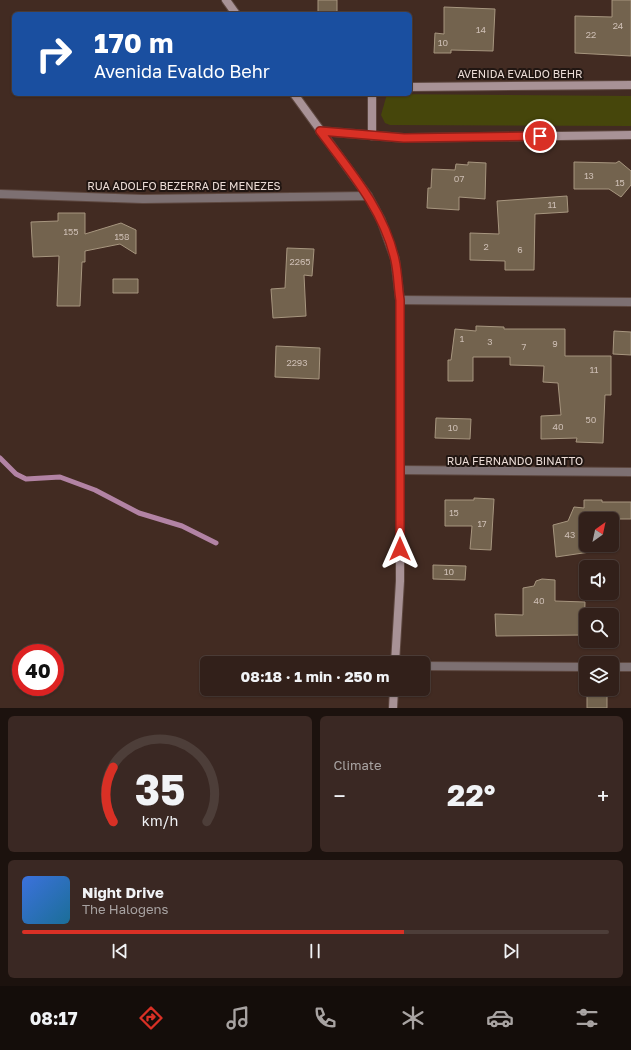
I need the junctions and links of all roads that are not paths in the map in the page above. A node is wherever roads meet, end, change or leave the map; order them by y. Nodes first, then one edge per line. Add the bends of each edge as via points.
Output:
1 (226, 0) edge
2 (235, 12) edge
3 (631, 85) edge
4 (412, 87) edge
5 (295, 96) edge
6 (372, 96) edge
7 (320, 131) junction
8 (631, 135) edge
9 (372, 136) junction
10 (0, 194) edge
11 (368, 196) junction
12 (400, 300) junction
13 (631, 302) edge
14 (400, 470) junction
15 (631, 472) edge
16 (395, 656) edge
17 (430, 666) edge
18 (579, 667) edge
19 (619, 667) edge
20 (631, 667) edge
21 (394, 696) edge
22 (393, 708) edge

1 - 2 street
3 - 4 street, AVENIDA EVALDO BEHR
5 - 7 street
6 - 9 street
7 - 9 street
7 - 11 street
8 - 9 street via 404,138
10 - 11 street, RUA ADOLFO BEZERRA DE MENEZES via 144,199
11 - 12 street via 381,220 395,259
12 - 13 street
12 - 14 street
14 - 15 street, RUA FERNANDO BINATTO
14 - 16 street via 400,581
17 - 18 street
19 - 20 street
21 - 22 street

